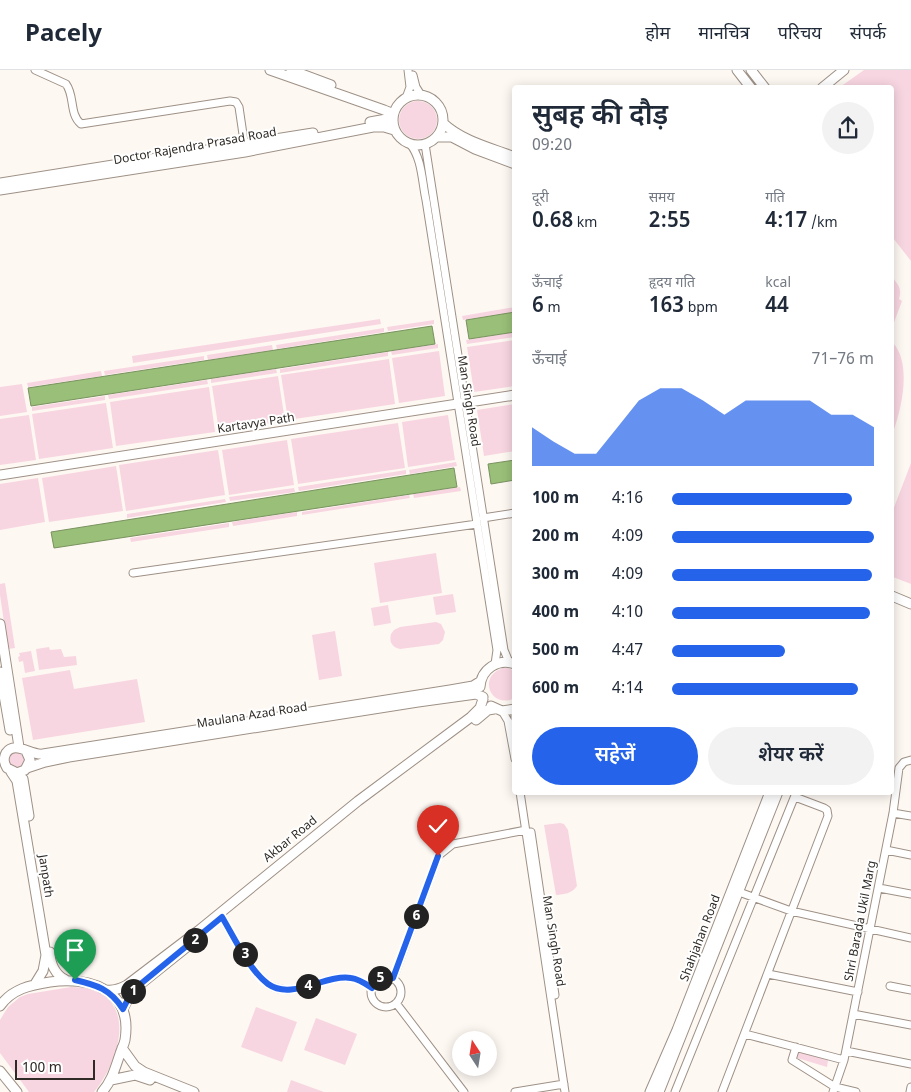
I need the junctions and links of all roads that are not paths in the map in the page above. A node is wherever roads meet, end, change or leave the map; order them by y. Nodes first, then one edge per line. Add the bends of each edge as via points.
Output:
1 (35, 70) edge
2 (270, 70) edge
3 (292, 70) edge
4 (408, 70) edge
5 (412, 70) edge
6 (737, 70) edge
7 (751, 70) edge
8 (844, 70) edge
9 (749, 85) edge
10 (763, 85) edge
11 (826, 85) edge
12 (421, 95) junction
13 (402, 101) junction
14 (392, 118) junction
15 (443, 123) junction
16 (394, 130) junction
17 (437, 137) junction
18 (410, 144) junction
19 (425, 144) junction
20 (245, 148) junction
21 (512, 156) edge
22 (512, 163) edge
23 (0, 183) edge
24 (0, 190) edge
25 (512, 395) edge
26 (462, 403) junction
27 (0, 476) edge
28 (512, 513) edge
29 (483, 518) junction
30 (477, 524) junction
31 (133, 573) dead end
32 (894, 597) edge
33 (911, 604) edge
34 (0, 624) edge
35 (512, 663) edge
36 (495, 664) junction
37 (0, 672) edge
38 (481, 681) junction
39 (483, 698) junction
40 (512, 709) edge
41 (498, 710) junction
42 (512, 743) edge
43 (19, 749) junction
44 (2, 757) edge
45 (911, 760) edge
46 (6, 770) edge
47 (25, 770) junction
48 (520, 795) edge
49 (524, 795) edge
50 (769, 795) edge
51 (777, 795) edge
52 (796, 795) edge
53 (893, 813) junction
54 (911, 816) edge
55 (526, 830) junction
56 (886, 850) junction
57 (911, 855) edge
58 (878, 888) junction
59 (739, 892) junction
60 (911, 894) edge
61 (754, 898) junction
62 (791, 911) junction
63 (222, 917) junction
64 (870, 929) junction
65 (911, 938) edge
66 (768, 974) junction
67 (393, 978) junction
68 (66, 980) junction
69 (35, 984) junction
70 (890, 986) dead end
71 (372, 988) junction
72 (106, 990) junction
73 (911, 990) edge
74 (858, 992) junction
75 (2, 1003) edge
76 (396, 1003) junction
77 (123, 1009) junction
78 (854, 1014) junction
79 (911, 1025) edge
80 (745, 1034) junction
81 (122, 1048) junction
82 (796, 1048) junction
83 (846, 1051) junction
84 (844, 1060) junction
85 (911, 1064) edge
86 (1, 1072) edge
87 (111, 1080) junction
88 (0, 1084) edge
89 (564, 1084) junction
90 (911, 1086) edge
91 (834, 1089) edge
92 (14, 1092) edge
93 (102, 1092) edge
94 (180, 1092) edge
95 (194, 1092) edge
96 (464, 1092) edge
97 (515, 1092) edge
98 (566, 1092) edge
99 (570, 1092) edge
100 (650, 1092) edge
101 (659, 1092) edge
102 (675, 1092) edge
103 (722, 1092) edge
104 (856, 1092) edge
105 (910, 1092) edge

1 - 20 street via 66,84 74,115 81,124 236,102
2 - 14 main road via 384,110
3 - 13 main road via 380,104 389,106
4 - 13 street via 410,87
5 - 12 street
6 - 9 main road
7 - 10 main road
8 - 11 main road
12 - 13 main road
12 - 15 main road via 439,107
13 - 14 main road
14 - 16 main road
14 - 20 main road, Doctor Rajendra Prasad Road
15 - 17 main road
15 - 21 main road via 467,138
16 - 18 main road via 398,137
16 - 20 main road, Doctor Rajendra Prasad Road via 374,127
17 - 19 main road
17 - 22 main road via 452,137
18 - 19 main road
18 - 26 street, Man Singh Road via 418,157
19 - 26 street, Man Singh Road
20 - 23 main road, Doctor Rajendra Prasad Road
20 - 24 main road, Doctor Rajendra Prasad Road
25 - 26 main road, Kartavya Path
26 - 27 main road, Kartavya Path
26 - 29 street, Man Singh Road
26 - 30 street, Man Singh Road
28 - 29 street
29 - 35 street, Man Singh Road via 504,650
30 - 31 street
30 - 36 street, Man Singh Road via 497,650
32 - 33 main road
34 - 43 main road
35 - 36 main road
36 - 38 main road
37 - 43 main road
38 - 39 main road
38 - 43 main road, Maulana Azad Road via 473,686 450,690 93,747 38,755
39 - 41 main road
39 - 47 main road, Maulana Azad Road via 476,694 409,703 69,757
39 - 72 main road, Akbar Road via 480,708 471,717 358,801 191,937 127,985
40 - 41 main road
41 - 42 street via 508,721
41 - 63 main road, Akbar Road via 484,714 361,806
43 - 44 main road via 8,751
43 - 47 main road via 30,760
44 - 46 main road
45 - 53 street, Shri Barada Ukil Marg via 899,768
46 - 47 main road via 17,773
46 - 69 main road, Janpath via 17,781 46,954 43,971
47 - 68 main road, Janpath via 22,774 50,959 56,972
48 - 55 street, Man Singh Road
49 - 99 street, Man Singh Road
50 - 100 main road, Shahjahan Road
51 - 59 main road, Shahjahan Road
52 - 61 street
52 - 62 street via 824,808 828,816
53 - 54 street
53 - 56 street, Shri Barada Ukil Marg
55 - 67 street via 453,844 438,856
55 - 89 street, Man Singh Road
56 - 57 street
56 - 58 street, Shri Barada Ukil Marg
58 - 60 street
58 - 64 street, Shri Barada Ukil Marg
59 - 61 street
59 - 101 main road, Shahjahan Road
61 - 62 street
61 - 102 street
62 - 64 street
62 - 66 street
63 - 71 street via 256,972 276,988 290,990 345,978 358,980
63 - 77 main road, Akbar Road via 132,991
64 - 65 street
64 - 74 street, Shri Barada Ukil Marg
66 - 74 street
66 - 80 street
67 - 71 street via 381,978
67 - 76 street via 401,993
68 - 69 main road
68 - 72 main road
69 - 75 main road via 17,990
70 - 73 street
71 - 76 street via 372,997 380,1005
72 - 77 main road
74 - 78 street, Shri Barada Ukil Marg
76 - 96 street
77 - 81 main road via 125,1041
78 - 79 street
78 - 83 street, Shri Barada Ukil Marg
80 - 82 street
80 - 103 street
81 - 87 main road
81 - 95 main road via 135,1066 144,1072
82 - 84 street
82 - 91 street via 792,1060
83 - 84 street, Shri Barada Ukil Marg
83 - 85 street
84 - 91 street, Shri Barada Ukil Marg
86 - 88 main road
86 - 92 main road
87 - 93 main road
87 - 94 main road via 135,1075
89 - 97 street
89 - 98 street, Man Singh Road
90 - 105 street
91 - 104 street

